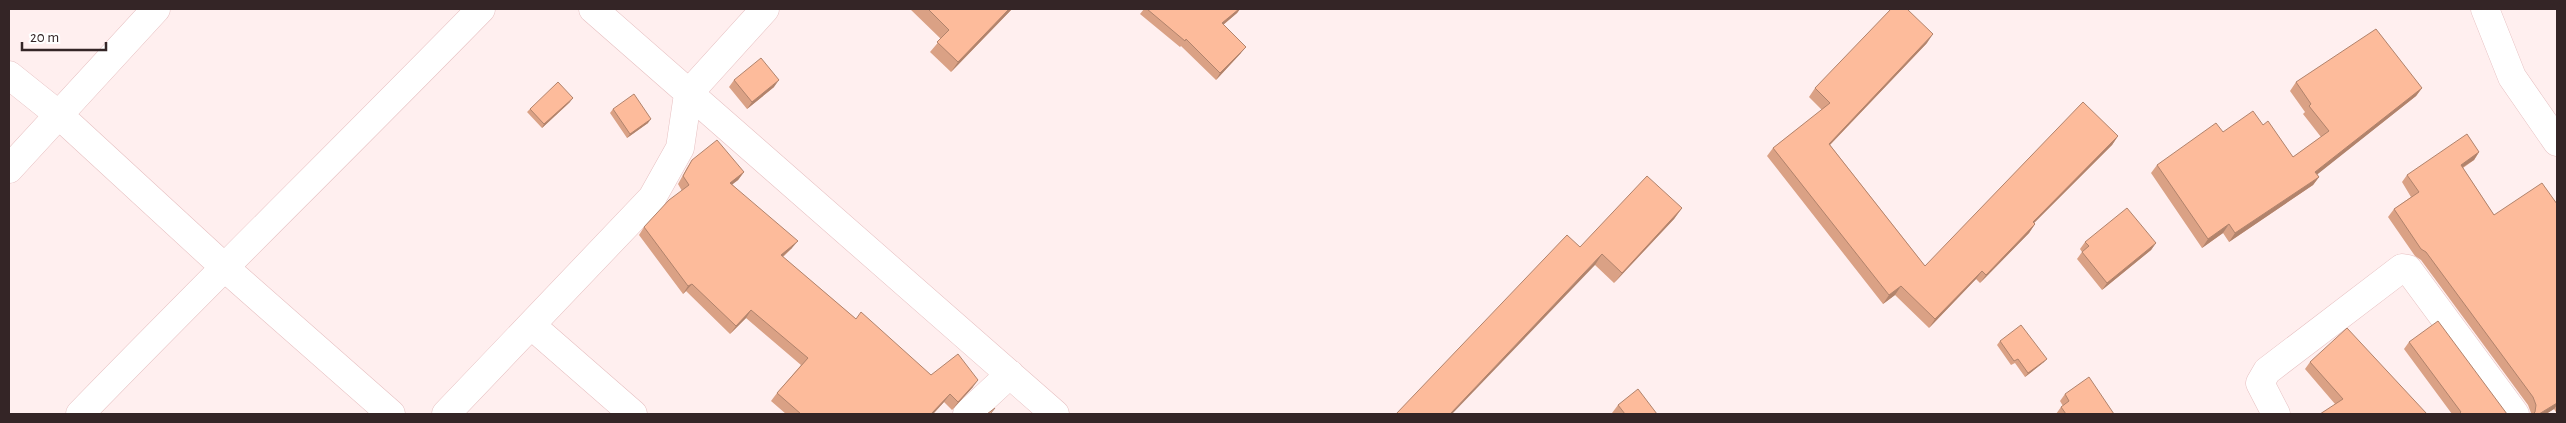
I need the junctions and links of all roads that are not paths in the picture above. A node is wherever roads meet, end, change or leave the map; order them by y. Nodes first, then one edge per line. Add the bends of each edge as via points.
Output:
1 (156, 9) edge
2 (481, 9) edge
3 (593, 9) edge
4 (765, 9) edge
5 (2485, 9) edge
6 (9, 75) edge
7 (688, 94) junction
8 (58, 115) junction
9 (2557, 142) edge
10 (9, 170) edge
11 (223, 266) junction
12 (531, 325) junction
13 (1010, 374) junction
14 (80, 414) edge
15 (391, 414) edge
16 (446, 414) edge
17 (633, 414) edge
18 (967, 414) edge
19 (1054, 414) edge
20 (2276, 414) edge
21 (2515, 414) edge

1 - 8 street
2 - 11 street
3 - 7 street
4 - 7 street
5 - 9 street via 2512,76
6 - 8 street
7 - 12 street via 680,148 652,198
7 - 13 street
8 - 10 street
8 - 11 street
11 - 14 street
11 - 15 street
12 - 16 street
12 - 17 street
13 - 18 street
13 - 19 street
20 - 21 street via 2260,384 2267,371 2402,268 2408,269

